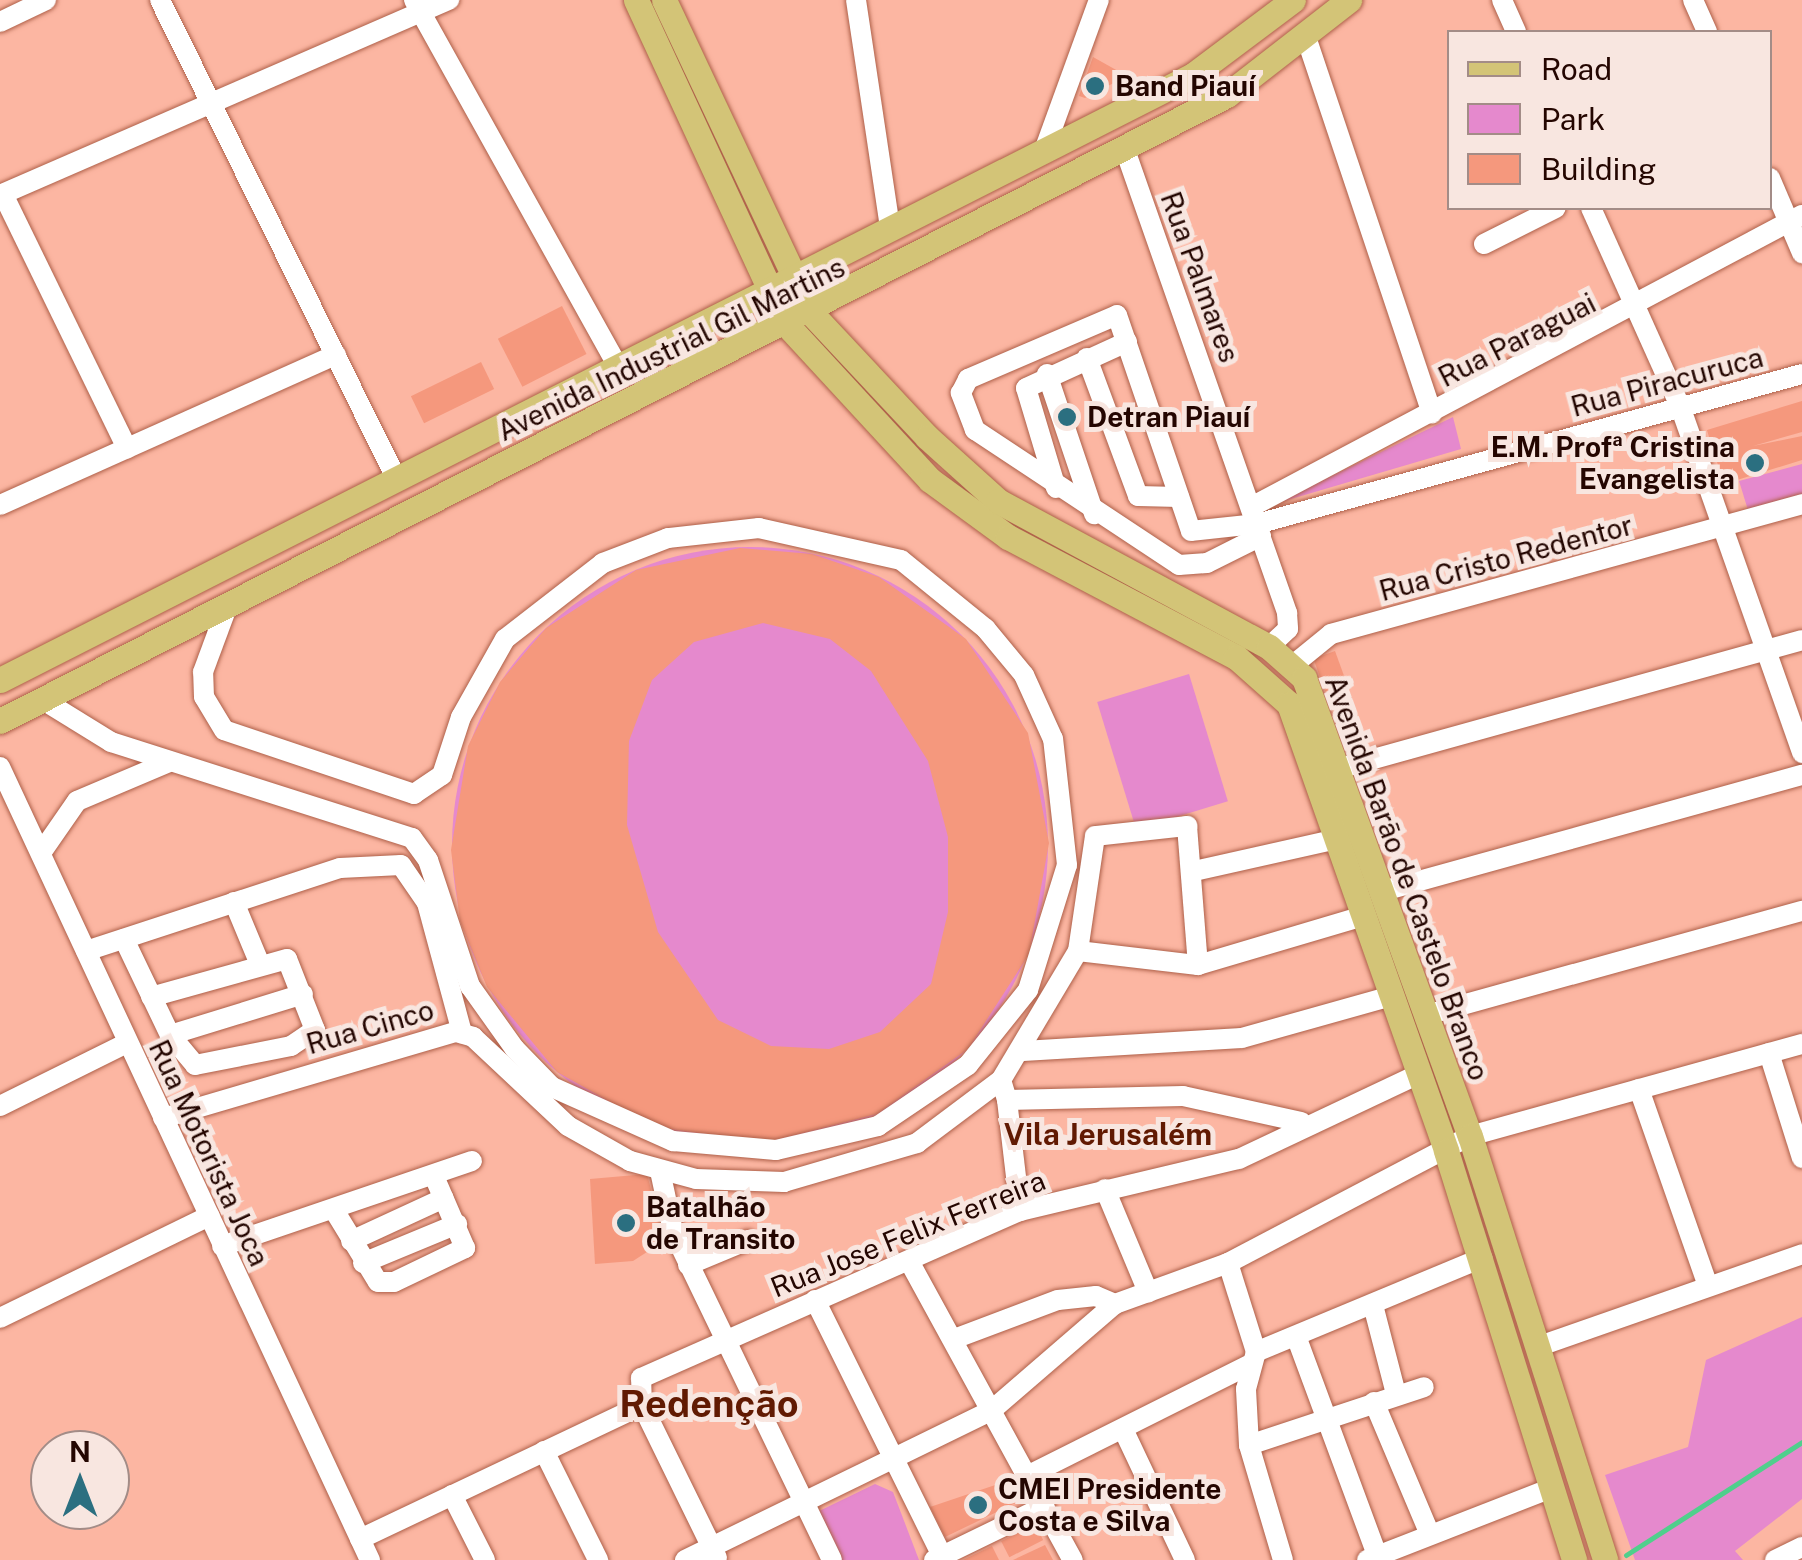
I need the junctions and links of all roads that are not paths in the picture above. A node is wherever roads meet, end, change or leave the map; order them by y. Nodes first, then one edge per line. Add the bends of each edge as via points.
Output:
1 (160, 0) edge
2 (449, 0) edge
3 (636, 0) edge
4 (664, 0) edge
5 (856, 0) edge
6 (1099, 0) edge
7 (1293, 0) edge
8 (1349, 0) edge
9 (1502, 0) edge
10 (1693, 0) edge
11 (36, 2) edge
12 (417, 6) edge
13 (0, 22) edge
14 (1515, 30) edge
15 (1706, 30) edge
16 (1306, 38) junction
17 (212, 106) junction
18 (1124, 147) junction
19 (1045, 148) junction
20 (1772, 181) edge
21 (1, 194) edge
22 (1552, 210) edge
23 (1592, 210) edge
24 (1795, 219) edge
25 (890, 228) junction
26 (1484, 244) dead end
27 (1802, 253) edge
28 (792, 277) junction
29 (767, 289) junction
30 (1637, 310) junction
31 (812, 314) junction
32 (786, 324) junction
33 (1127, 342) junction
34 (336, 356) junction
35 (1087, 358) junction
36 (616, 364) junction
37 (1046, 374) junction
38 (1802, 374) edge
39 (1680, 406) junction
40 (1432, 414) junction
41 (127, 448) junction
42 (397, 480) junction
43 (1056, 488) junction
44 (1179, 497) junction
45 (1802, 504) edge
46 (0, 505) edge
47 (1094, 515) junction
48 (1257, 522) junction
49 (1723, 527) junction
50 (1191, 531) junction
51 (1162, 556) junction
52 (227, 607) junction
53 (1802, 640) edge
54 (1268, 647) junction
55 (1767, 650) junction
56 (1293, 666) junction
57 (0, 679) edge
58 (42, 700) junction
59 (0, 721) edge
60 (1802, 754) edge
61 (169, 762) junction
62 (0, 768) edge
63 (1341, 768) junction
64 (1802, 775) edge
65 (1337, 839) junction
66 (421, 848) junction
67 (41, 854) junction
68 (402, 865) junction
69 (1194, 870) junction
70 (1383, 891) junction
71 (234, 902) junction
72 (1802, 911) edge
73 (1363, 916) junction
74 (124, 938) junction
75 (86, 951) junction
76 (1078, 951) junction
77 (259, 962) junction
78 (1198, 965) junction
79 (303, 994) junction
80 (151, 996) junction
81 (1390, 996) junction
82 (1426, 1014) junction
83 (462, 1033) junction
84 (170, 1036) junction
85 (127, 1044) junction
86 (1802, 1044) edge
87 (291, 1046) junction
88 (1023, 1052) junction
89 (1769, 1053) junction
90 (1419, 1074) junction
91 (300, 1076) junction
92 (1639, 1088) junction
93 (1004, 1090) junction
94 (0, 1106) edge
95 (164, 1118) junction
96 (1301, 1122) junction
97 (1470, 1136) junction
98 (1446, 1151) junction
99 (1802, 1158) edge
100 (472, 1161) dead end
101 (660, 1172) junction
102 (434, 1176) junction
103 (1104, 1189) junction
104 (444, 1198) junction
105 (334, 1210) junction
106 (1020, 1211) junction
107 (209, 1216) junction
108 (457, 1224) junction
109 (351, 1240) junction
110 (748, 1240) dead end
111 (222, 1246) junction
112 (1802, 1254) edge
113 (1482, 1258) junction
114 (908, 1261) junction
115 (1228, 1263) junction
116 (363, 1264) junction
117 (688, 1265) junction
118 (1708, 1286) junction
119 (1148, 1292) junction
120 (815, 1300) junction
121 (1115, 1304) junction
122 (1373, 1305) junction
123 (0, 1318) edge
124 (1296, 1336) junction
125 (724, 1340) junction
126 (954, 1340) junction
127 (1537, 1348) junction
128 (1253, 1358) junction
129 (1424, 1387) dead end
130 (1396, 1394) junction
131 (1374, 1402) junction
132 (642, 1405) junction
133 (992, 1410) junction
134 (1325, 1420) junction
135 (1123, 1430) junction
136 (1249, 1445) junction
137 (544, 1451) junction
138 (892, 1461) junction
139 (1029, 1474) junction
140 (1549, 1489) junction
141 (452, 1495) junction
142 (804, 1502) junction
143 (1045, 1506) junction
144 (1428, 1532) junction
145 (360, 1539) junction
146 (1802, 1547) edge
147 (715, 1554) edge
148 (1372, 1558) edge
149 (940, 1559) edge
150 (370, 1560) edge
151 (485, 1560) edge
152 (598, 1560) edge
153 (685, 1560) edge
154 (832, 1560) edge
155 (1073, 1560) edge
156 (1185, 1560) edge
157 (1283, 1560) edge
158 (1574, 1560) edge
159 (1605, 1560) edge
160 (1775, 1560) edge

1 - 17 street
2 - 12 street
3 - 29 main road, Avenida Barão de Castelo Branco
4 - 28 main road, Avenida Barão de Castelo Branco
5 - 25 street
6 - 19 street
7 - 19 main road, Avenida Industrial Gil Martins via 1203,69
8 - 16 main road, Avenida Industrial Gil Martins
9 - 14 street
10 - 15 street
11 - 13 street
12 - 17 street
12 - 36 street
16 - 18 main road, Avenida Industrial Gil Martins via 1228,95
16 - 40 street
17 - 21 street
17 - 34 street
18 - 31 main road, Avenida Industrial Gil Martins
18 - 48 street, Rua Palmares
19 - 25 main road, Avenida Industrial Gil Martins
20 - 24 street
21 - 41 street
22 - 26 street
23 - 30 street
24 - 27 street
24 - 30 street, Rua Paraguai
25 - 28 main road, Avenida Industrial Gil Martins
28 - 29 main road, Avenida Industrial Gil Martins
28 - 31 main road, Avenida Barão de Castelo Branco
29 - 32 main road, Avenida Barão de Castelo Branco
29 - 36 main road, Avenida Industrial Gil Martins
30 - 39 street
30 - 40 street, Rua Paraguai
31 - 32 main road, Avenida Industrial Gil Martins
31 - 54 main road, Avenida Barão de Castelo Branco via 998,501
32 - 52 main road, Avenida Industrial Gil Martins
32 - 65 main road, Avenida Barão de Castelo Branco via 959,506 1269,680 1298,724
33 - 35 street
33 - 43 street via 1124,320 1104,315 968,379 961,393 974,430
33 - 44 street
34 - 41 street
34 - 42 street
35 - 37 street
35 - 44 street via 1138,496
36 - 42 main road, Avenida Industrial Gil Martins
37 - 43 street via 1030,380 1026,397
37 - 47 street
38 - 39 street, Rua Piracuruca
39 - 48 street, Rua Piracuruca
39 - 49 street
40 - 48 street, Rua Paraguai
41 - 46 street
42 - 57 main road, Avenida Industrial Gil Martins
43 - 47 street
44 - 50 street
45 - 49 street, Rua Cristo Redentor
47 - 51 street
48 - 50 street
48 - 51 street via 1192,567
48 - 54 street, Rua Palmares via 1288,625
49 - 55 street
49 - 56 street, Rua Cristo Redentor via 1332,634
50 - 51 street via 1189,550
52 - 58 main road, Avenida Industrial Gil Martins
52 - 66 street via 204,672 204,696 224,730 414,794 442,775 473,690 505,639 603,563 668,538 759,528 842,540 900,560 986,629 1024,675 1066,798 1067,865 1053,930 998,1037 878,1126 776,1150 673,1141 552,1088 470,986
53 - 55 street
54 - 56 main road, Avenida Barão de Castelo Branco
55 - 60 street
55 - 63 street
56 - 63 main road, Avenida Barão de Castelo Branco
58 - 59 main road, Avenida Industrial Gil Martins
58 - 61 street via 85,731
61 - 66 street via 380,822
61 - 67 street via 76,802
62 - 67 street, Rua Motorista Joca
63 - 70 main road, Avenida Barão de Castelo Branco
64 - 70 street
65 - 69 street
65 - 73 main road, Avenida Barão de Castelo Branco
66 - 68 street
67 - 75 street, Rua Motorista Joca
68 - 71 street via 340,868
68 - 83 street via 426,903
69 - 76 street, Rua Cinco via 1190,832 1180,824 1096,836
69 - 78 street
70 - 82 main road, Avenida Barão de Castelo Branco
71 - 74 street
71 - 77 street
72 - 82 street
73 - 78 street
73 - 81 main road, Avenida Barão de Castelo Branco
74 - 75 street
74 - 80 street
75 - 85 street, Rua Motorista Joca
76 - 78 street
76 - 88 street, Rua Cinco
77 - 79 street via 287,959
77 - 80 street
79 - 84 street
79 - 87 street via 315,1030
80 - 84 street
81 - 88 street via 1242,1038
81 - 90 main road, Avenida Barão de Castelo Branco
82 - 97 main road, Avenida Barão de Castelo Branco
83 - 91 street, Rua Cinco
83 - 101 street, Rua Cinco via 568,1126
84 - 87 street via 195,1065
85 - 94 street
85 - 95 street, Rua Motorista Joca
86 - 89 street
87 - 91 street
88 - 93 street, Rua Cinco
89 - 92 street
89 - 99 street
90 - 96 street, Rua Jose Felix Ferreira
90 - 98 main road, Avenida Barão de Castelo Branco
91 - 95 street, Rua Cinco
92 - 97 street
92 - 118 street
93 - 96 street via 1183,1096
93 - 101 street, Rua Cinco via 937,1132 858,1166 764,1184
93 - 106 street
95 - 107 street, Rua Motorista Joca
96 - 103 street, Rua Jose Felix Ferreira via 1239,1158
97 - 98 street
97 - 127 main road, Avenida Barão de Castelo Branco
98 - 113 main road, Avenida Barão de Castelo Branco
98 - 115 street
100 - 102 street
101 - 117 street
102 - 104 street
102 - 105 street
103 - 106 street, Rua Jose Felix Ferreira
103 - 119 street
104 - 108 street
104 - 109 street
105 - 109 street
105 - 111 street
106 - 114 street, Rua Jose Felix Ferreira
107 - 111 street, Rua Motorista Joca
107 - 123 street
108 - 116 street
108 - 116 street via 460,1254 394,1282 378,1282
109 - 116 street
110 - 117 street
111 - 145 street, Rua Motorista Joca
112 - 118 street
113 - 122 street
113 - 140 main road, Avenida Barão de Castelo Branco
114 - 120 street, Rua Jose Felix Ferreira
114 - 126 street
115 - 119 street
115 - 128 street
117 - 125 street
118 - 127 street
119 - 121 street
120 - 125 street, Rua Jose Felix Ferreira
120 - 138 street
121 - 126 street via 1096,1296 1058,1300
121 - 133 street
122 - 124 street
122 - 130 street
124 - 128 street
124 - 134 street
125 - 132 street, Rua Jose Felix Ferreira via 645,1376 636,1387
125 - 142 street
126 - 133 street
127 - 159 main road, Avenida Barão de Castelo Branco
128 - 135 street
128 - 136 street
129 - 130 street
130 - 131 street
131 - 134 street
131 - 144 street
132 - 137 street
132 - 147 street
133 - 138 street
133 - 139 street
134 - 136 street
134 - 148 street
135 - 139 street
135 - 156 street
136 - 157 street
137 - 141 street
137 - 152 street
138 - 142 street
138 - 149 street
139 - 143 street
140 - 144 street
140 - 158 main road, Avenida Barão de Castelo Branco
141 - 145 street
141 - 151 street
142 - 147 street
142 - 154 street
143 - 149 street
143 - 155 street
144 - 148 street
145 - 150 street, Rua Motorista Joca
146 - 160 street
147 - 153 street

